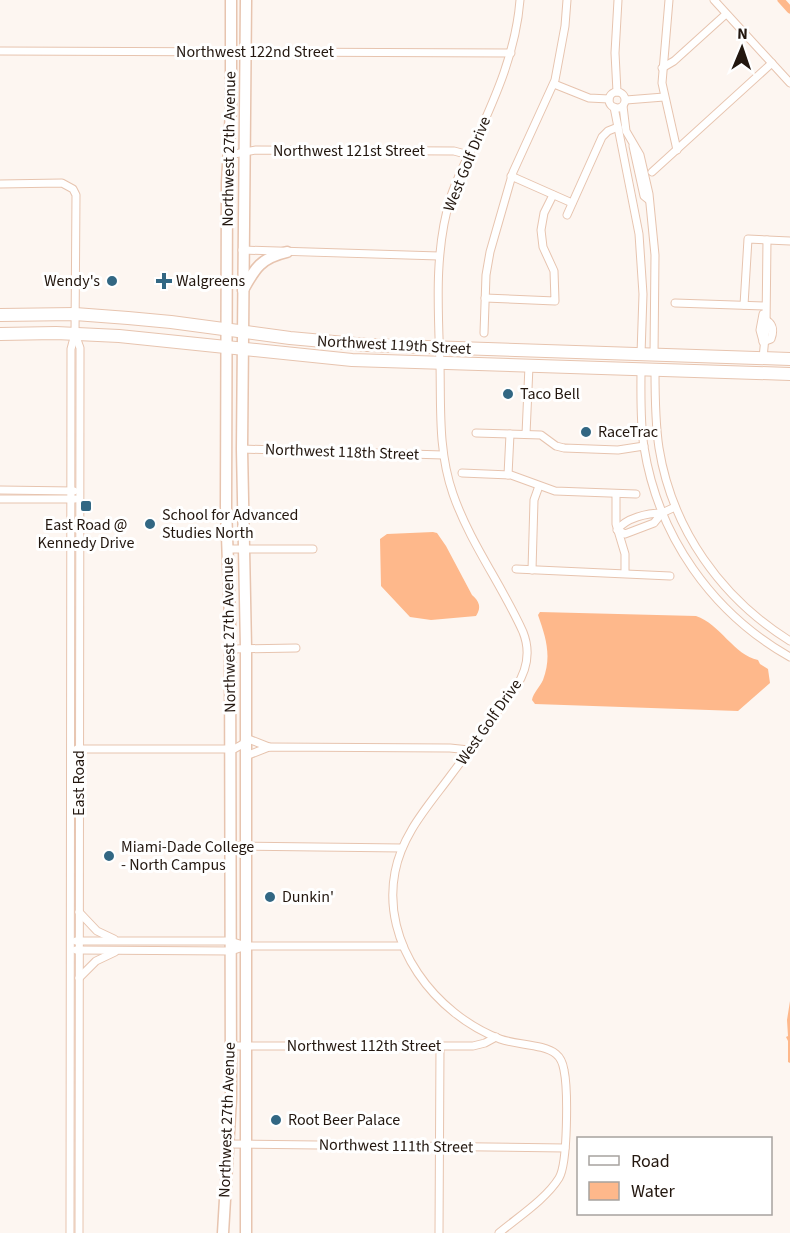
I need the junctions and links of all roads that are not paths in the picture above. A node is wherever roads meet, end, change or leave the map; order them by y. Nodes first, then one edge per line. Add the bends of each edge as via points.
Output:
1 (231, 0) edge
2 (246, 0) edge
3 (520, 0) edge
4 (567, 0) edge
5 (618, 0) edge
6 (669, 0) edge
7 (714, 0) edge
8 (726, 14) junction
9 (0, 51) edge
10 (231, 52) junction
11 (246, 52) junction
12 (511, 53) junction
13 (772, 63) junction
14 (662, 68) junction
15 (554, 84) junction
16 (790, 84) edge
17 (617, 92) junction
18 (664, 98) junction
19 (609, 99) junction
20 (624, 103) junction
21 (615, 107) junction
22 (618, 128) junction
23 (632, 144) junction
24 (677, 150) junction
25 (244, 152) junction
26 (229, 155) junction
27 (469, 155) junction
28 (636, 159) junction
29 (626, 161) junction
30 (652, 172) dead end
31 (511, 176) junction
32 (0, 184) edge
33 (553, 195) junction
34 (649, 200) junction
35 (572, 203) junction
36 (567, 215) dead end
37 (767, 240) junction
38 (790, 241) edge
39 (640, 245) junction
40 (655, 245) junction
41 (242, 250) junction
42 (287, 252) junction
43 (439, 256) junction
44 (243, 290) junction
45 (485, 298) junction
46 (675, 303) dead end
47 (744, 305) junction
48 (765, 306) junction
49 (75, 314) junction
50 (0, 315) edge
51 (227, 330) junction
52 (243, 332) junction
53 (484, 333) dead end
54 (0, 334) edge
55 (75, 334) junction
56 (764, 342) junction
57 (227, 347) junction
58 (439, 348) junction
59 (242, 349) junction
60 (648, 354) junction
61 (763, 358) junction
62 (790, 359) edge
63 (440, 363) junction
64 (529, 366) junction
65 (641, 369) junction
66 (655, 370) junction
67 (790, 374) edge
68 (476, 433) dead end
69 (510, 434) junction
70 (526, 434) junction
71 (644, 446) junction
72 (242, 449) junction
73 (443, 454) junction
74 (462, 473) dead end
75 (508, 475) junction
76 (539, 486) junction
77 (0, 490) edge
78 (76, 491) junction
79 (616, 494) junction
80 (636, 494) dead end
81 (0, 499) edge
82 (76, 499) junction
83 (675, 507) junction
84 (662, 513) junction
85 (628, 521) junction
86 (617, 530) junction
87 (632, 531) junction
88 (228, 549) junction
89 (243, 549) junction
90 (313, 549) dead end
91 (516, 569) dead end
92 (531, 570) junction
93 (624, 573) junction
94 (670, 576) dead end
95 (790, 641) edge
96 (230, 648) junction
97 (246, 648) junction
98 (296, 648) dead end
99 (790, 657) edge
100 (246, 738) junction
101 (270, 747) junction
102 (75, 749) junction
103 (230, 749) junction
104 (469, 750) junction
105 (246, 756) junction
106 (230, 846) junction
107 (246, 846) junction
108 (402, 848) junction
109 (79, 912) junction
110 (119, 940) junction
111 (75, 945) junction
112 (231, 946) junction
113 (246, 946) junction
114 (403, 946) junction
115 (119, 951) junction
116 (79, 978) junction
117 (496, 1037) junction
118 (230, 1046) junction
119 (246, 1046) junction
120 (440, 1046) junction
121 (228, 1144) junction
122 (246, 1144) junction
123 (439, 1147) junction
124 (565, 1148) junction
125 (70, 1233) edge
126 (79, 1233) edge
127 (223, 1233) edge
128 (246, 1233) edge
129 (439, 1233) edge
130 (499, 1233) edge

1 - 10 main road, Northwest 27th Avenue
2 - 11 main road, Northwest 27th Avenue
3 - 12 street, West Golf Drive
4 - 15 street
5 - 17 street
6 - 14 street
7 - 8 street
8 - 13 street
8 - 14 street
9 - 10 street, Northwest 122nd Street
10 - 11 street, Northwest 122nd Street
10 - 26 main road, Northwest 27th Avenue
11 - 12 street, Northwest 122nd Street
11 - 25 main road, Northwest 27th Avenue
12 - 27 street, West Golf Drive
13 - 16 street
13 - 24 street
14 - 18 street
15 - 19 street via 589,98
15 - 31 street
17 - 19 street
17 - 20 street via 624,95
18 - 20 street
18 - 24 street
19 - 21 street
20 - 21 street
20 - 23 street via 625,127
21 - 22 street
22 - 29 street
22 - 35 street via 602,137
23 - 28 street
23 - 34 street via 641,159
24 - 30 street
25 - 26 street, Northwest 121st Street
25 - 27 street, Northwest 121st Street via 454,151
25 - 41 main road, Northwest 27th Avenue
26 - 51 main road, Northwest 27th Avenue
27 - 43 street, West Golf Drive via 450,200
28 - 29 street
28 - 34 street
29 - 39 street
31 - 33 street
31 - 45 street via 487,265
32 - 49 street, East Road via 62,183 73,189
33 - 35 street
33 - 45 street via 540,230 554,271 555,301
34 - 40 street
35 - 36 street
37 - 38 street
37 - 47 street via 748,239
37 - 48 street
39 - 40 street
39 - 60 street
40 - 60 street
41 - 42 street
41 - 44 main road, Northwest 27th Avenue
42 - 43 street
42 - 44 main road via 264,260 254,269
43 - 58 street, West Golf Drive
44 - 52 main road, Northwest 27th Avenue
45 - 53 street
46 - 47 street
47 - 48 street
48 - 56 street via 760,330
48 - 56 street via 765,320 773,332
49 - 50 highway, Northwest 119th Street
49 - 51 highway, Northwest 119th Street
49 - 55 street, East Road
51 - 52 highway, Northwest 119th Street
51 - 57 main road, Northwest 27th Avenue
52 - 58 highway, Northwest 119th Street via 328,342
52 - 59 main road, Northwest 27th Avenue
54 - 55 highway, Northwest 119th Street
55 - 57 highway, Northwest 119th Street
55 - 78 street, East Road via 80,348
56 - 61 street
57 - 59 highway, Northwest 119th Street
57 - 88 main road, Northwest 27th Avenue
58 - 60 highway, Northwest 119th Street
58 - 63 street, West Golf Drive
59 - 63 highway, Northwest 119th Street via 352,360
59 - 72 main road, Northwest 27th Avenue
60 - 61 highway, Northwest 119th Street
60 - 65 highway
60 - 66 highway
61 - 62 highway, Northwest 119th Street
63 - 64 highway, Northwest 119th Street
63 - 73 street, West Golf Drive
64 - 65 highway, Northwest 119th Street
64 - 70 street
65 - 66 highway, Northwest 119th Street
65 - 71 street
66 - 67 highway, Northwest 119th Street
66 - 83 street via 657,436
68 - 69 street
69 - 70 street
69 - 75 street
70 - 71 street via 541,435 564,448 618,450
71 - 84 street
72 - 73 street, Northwest 118th Street
72 - 89 main road, Northwest 27th Avenue
73 - 104 street, West Golf Drive via 461,516 519,623 528,650 519,682
74 - 75 street
75 - 76 street
76 - 79 street via 555,492
76 - 92 street via 534,500
77 - 78 street
78 - 82 street, East Road
79 - 80 street
79 - 86 street
81 - 82 street
82 - 102 street, East Road
83 - 84 street
83 - 95 street via 719,580 753,614
84 - 85 street
84 - 87 street via 654,523
84 - 99 street via 685,558 713,596 748,629
85 - 86 street
85 - 87 street
86 - 87 street via 625,534
86 - 93 street via 625,554
88 - 89 street
88 - 96 main road, Northwest 27th Avenue
89 - 90 street
89 - 97 main road, Northwest 27th Avenue
91 - 92 street
92 - 93 street
93 - 94 street
96 - 97 street
96 - 103 main road, Northwest 27th Avenue
97 - 98 street
97 - 100 main road, Northwest 27th Avenue
100 - 101 street
100 - 103 street via 239,747
100 - 105 main road, Northwest 27th Avenue
101 - 104 street
101 - 105 street
102 - 103 street
102 - 109 street, East Road
102 - 111 street, East Road
103 - 106 main road, Northwest 27th Avenue
104 - 108 street, West Golf Drive
105 - 107 main road, Northwest 27th Avenue
106 - 107 street
106 - 112 main road, Northwest 27th Avenue
107 - 108 street
107 - 113 main road, Northwest 27th Avenue
108 - 114 street, West Golf Drive via 394,876 393,901
109 - 110 street via 95,929
109 - 111 street, East Road
110 - 111 street
110 - 112 street
111 - 115 street
111 - 116 street, East Road
111 - 125 street, East Road
112 - 113 street
112 - 115 street
112 - 118 main road, Northwest 27th Avenue
113 - 114 street
113 - 119 main road, Northwest 27th Avenue
114 - 117 street, West Golf Drive via 442,1002 462,1019
115 - 116 street via 100,958
116 - 126 street, East Road
117 - 120 street, Northwest 112th Street via 479,1045
117 - 124 street, West Golf Drive via 546,1049 562,1061
118 - 119 street, Northwest 112th Street
118 - 121 main road, Northwest 27th Avenue
119 - 120 street, Northwest 112th Street
119 - 122 main road, Northwest 27th Avenue
120 - 123 street
121 - 122 street, Northwest 111th Street
121 - 127 main road, Northwest 27th Avenue
122 - 123 street, Northwest 111th Street
122 - 128 main road, Northwest 27th Avenue
123 - 124 street, Northwest 111th Street
123 - 129 street
124 - 130 street, West Golf Drive via 563,1168 555,1183

